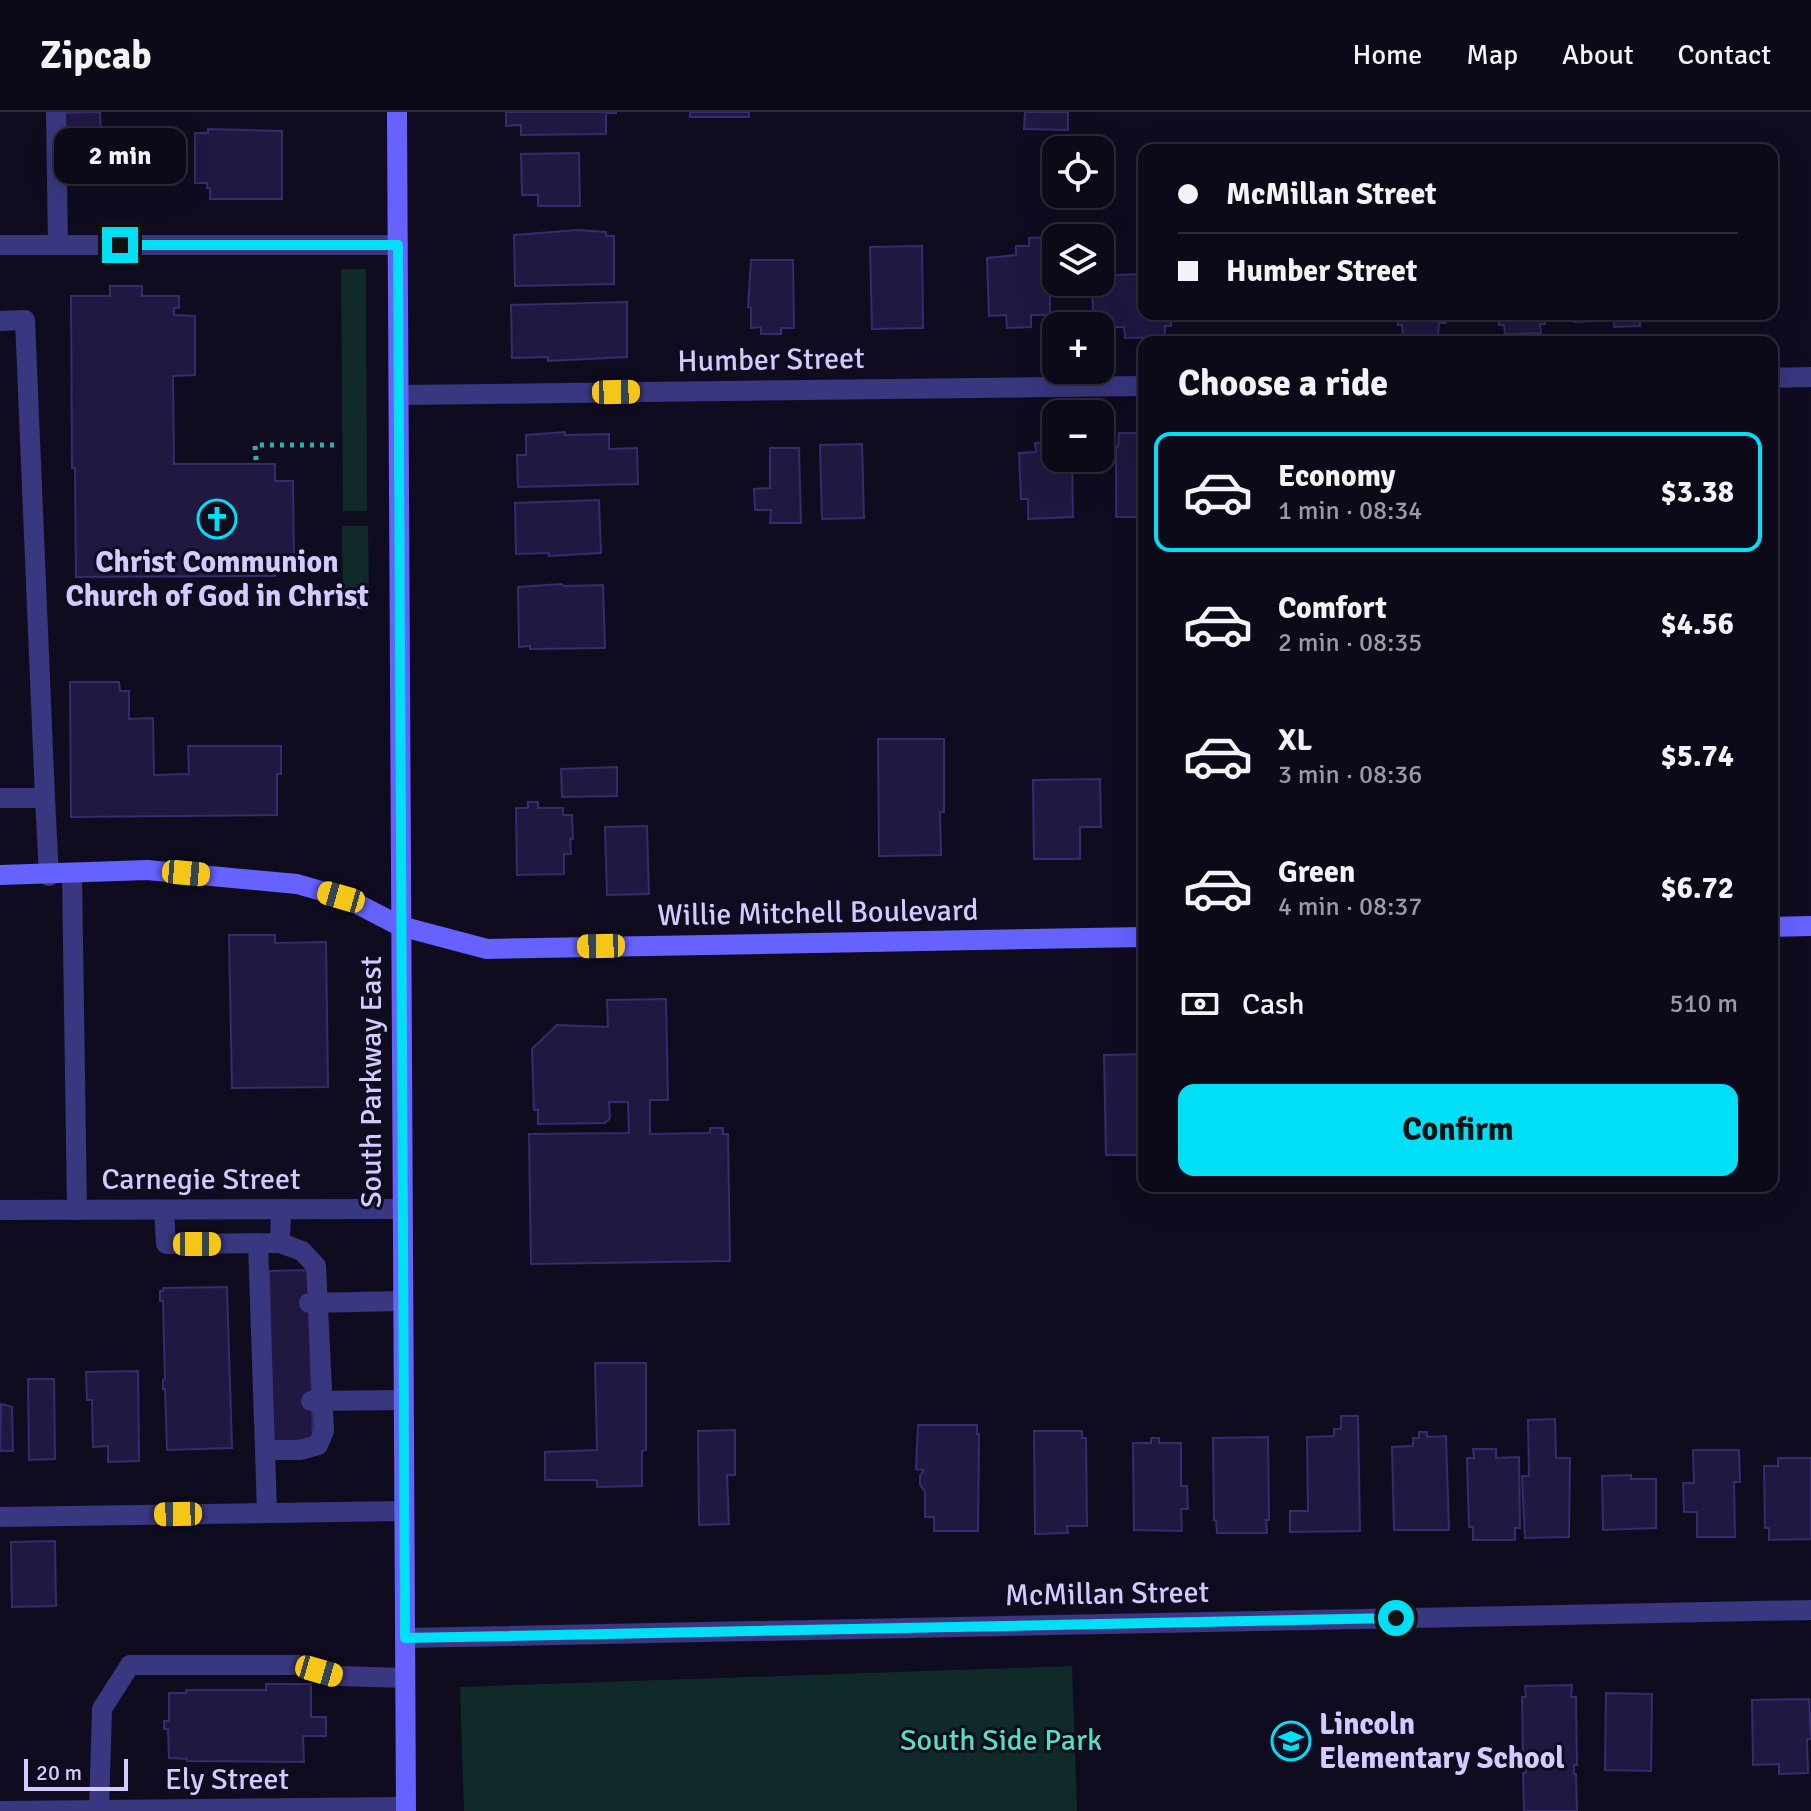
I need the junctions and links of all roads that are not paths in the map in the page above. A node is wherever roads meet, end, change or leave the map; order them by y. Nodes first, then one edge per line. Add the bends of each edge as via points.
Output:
1 (56, 112) edge
2 (397, 112) edge
3 (0, 245) edge
4 (58, 245) junction
5 (398, 245) junction
6 (0, 321) edge
7 (1811, 377) edge
8 (1778, 378) edge
9 (1138, 386) edge
10 (399, 395) junction
11 (0, 798) edge
12 (45, 798) junction
13 (72, 874) junction
14 (0, 875) edge
15 (49, 876) junction
16 (400, 926) junction
17 (1811, 926) edge
18 (1778, 927) edge
19 (1138, 937) edge
20 (281, 1209) junction
21 (401, 1209) junction
22 (0, 1210) edge
23 (77, 1210) junction
24 (164, 1210) junction
25 (258, 1243) junction
26 (280, 1243) junction
27 (402, 1301) junction
28 (313, 1303) junction
29 (403, 1400) junction
30 (317, 1401) junction
31 (265, 1450) junction
32 (404, 1511) junction
33 (267, 1513) junction
34 (0, 1517) edge
35 (1811, 1610) edge
36 (405, 1638) junction
37 (405, 1678) junction
38 (406, 1809) edge
39 (99, 1810) edge
40 (0, 1811) edge

1 - 4 street
2 - 5 main road, South Parkway East
3 - 4 street
4 - 5 street
5 - 10 main road, South Parkway East
6 - 12 street via 25,320
7 - 8 street
9 - 10 street, Humber Street
10 - 16 main road, South Parkway East
11 - 12 street
12 - 15 street
13 - 15 main road, Willie Mitchell Boulevard
13 - 16 main road, Willie Mitchell Boulevard via 147,870 297,884 346,898
13 - 23 street
14 - 15 main road, Willie Mitchell Boulevard
16 - 19 main road, Willie Mitchell Boulevard via 487,949
16 - 21 main road, South Parkway East
17 - 18 main road
20 - 21 street, Carnegie Street
20 - 24 street, Carnegie Street
20 - 26 street
21 - 27 main road, South Parkway East
22 - 23 street, Carnegie Street
23 - 24 street, Carnegie Street
24 - 25 street via 166,1244
25 - 26 street
25 - 31 street via 265,1306
26 - 28 street via 302,1251 316,1266
27 - 28 street
27 - 29 main road, South Parkway East
28 - 30 street
29 - 30 street
29 - 32 main road, South Parkway East
30 - 31 street via 324,1431 318,1445
31 - 33 street
32 - 33 street
32 - 36 main road, South Parkway East
33 - 34 street
35 - 36 street, McMillan Street
36 - 37 main road, South Parkway East
37 - 38 main road, South Parkway East
37 - 39 street via 339,1676 299,1665 130,1665 102,1709
38 - 39 street, Ely Street
39 - 40 street, Ely Street

